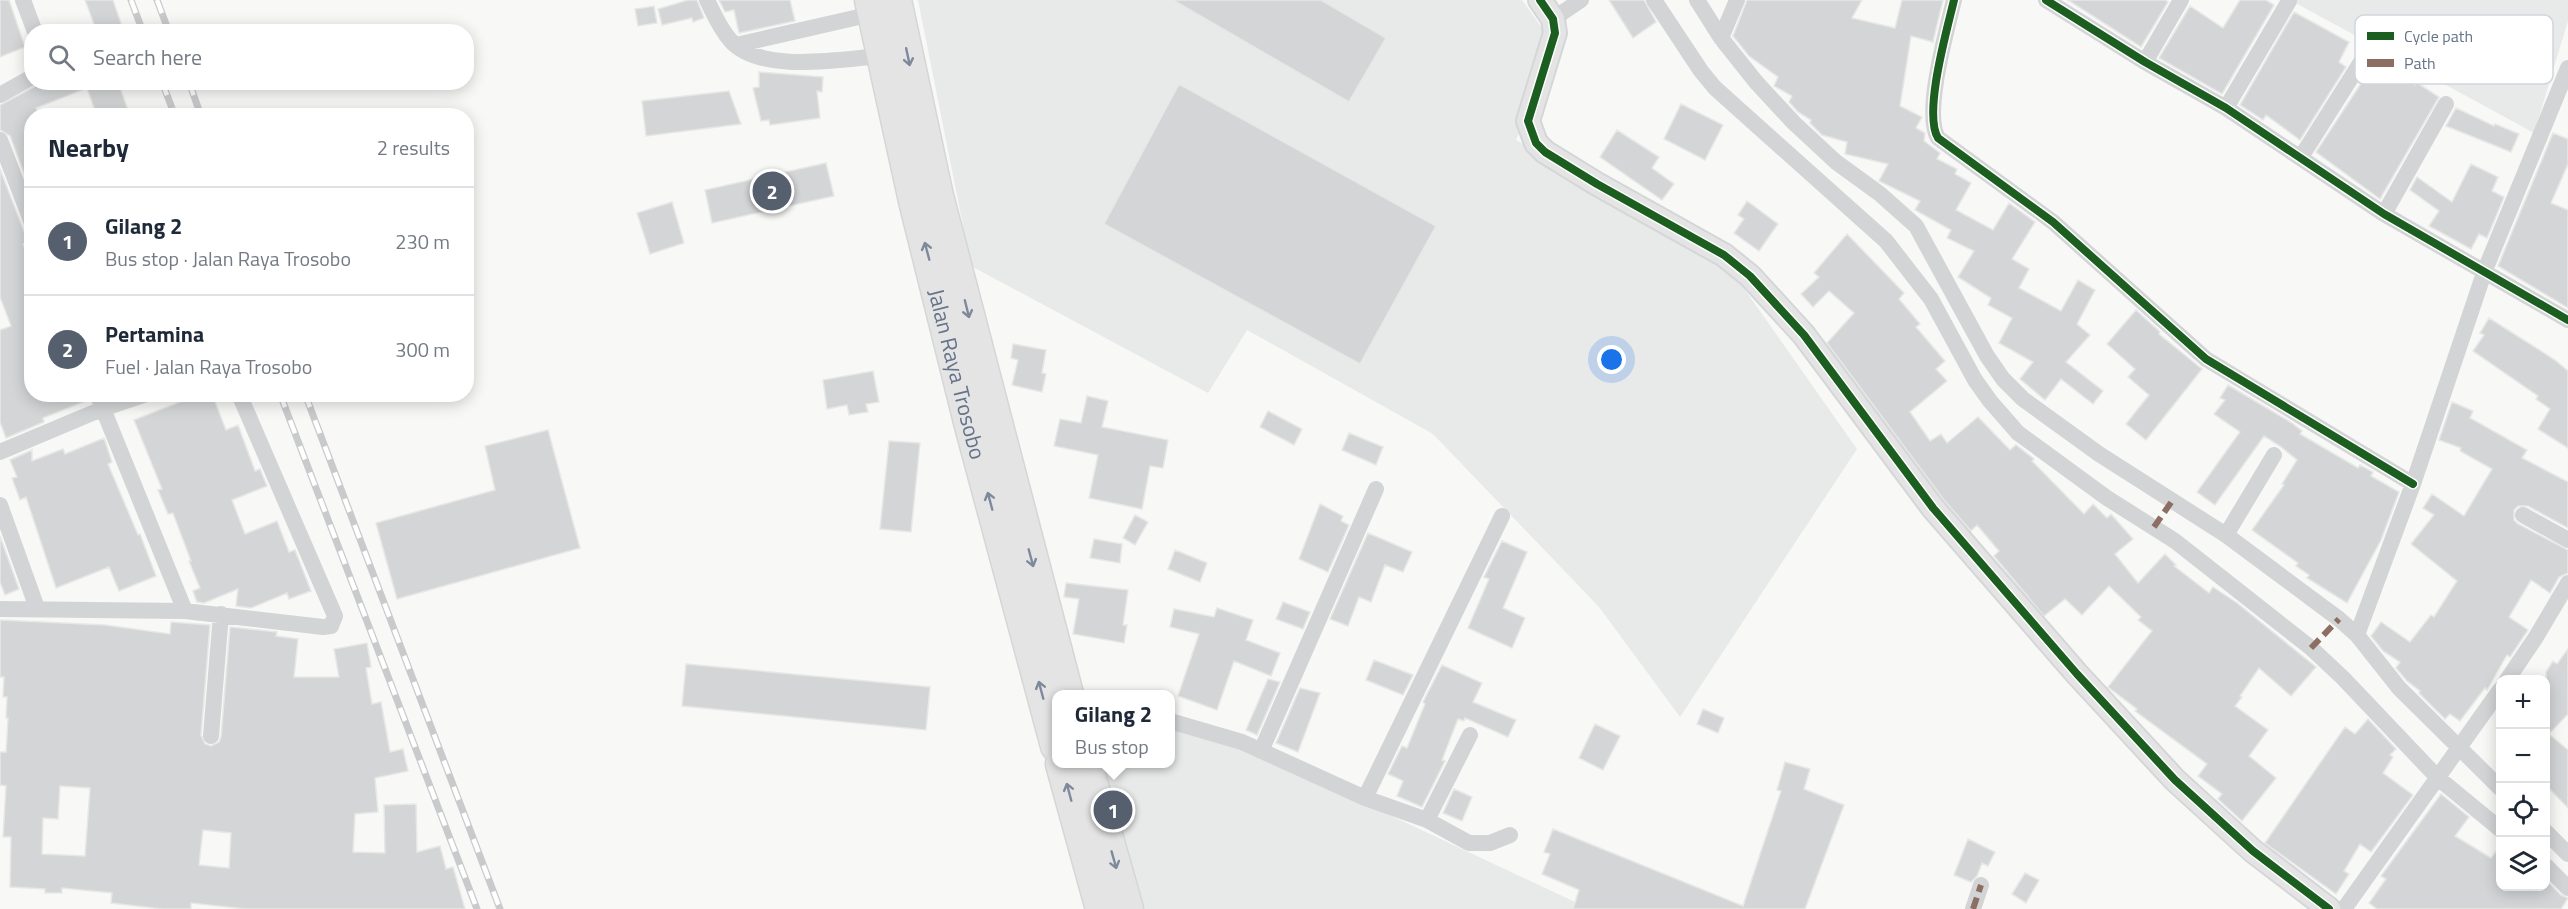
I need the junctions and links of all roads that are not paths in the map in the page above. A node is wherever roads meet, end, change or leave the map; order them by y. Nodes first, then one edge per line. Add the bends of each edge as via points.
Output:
1 (23, 0) edge
2 (707, 0) edge
3 (1540, 0) edge
4 (1581, 0) edge
5 (1654, 0) edge
6 (1697, 0) edge
7 (1737, 0) edge
8 (1954, 0) edge
9 (2046, 0) edge
10 (2181, 0) edge
11 (2289, 2) edge
12 (880, 5) edge
13 (2064, 5) edge
14 (1553, 19) junction
15 (32, 24) edge
16 (1721, 38) junction
17 (736, 45) junction
18 (881, 56) junction
19 (2145, 62) junction
20 (2568, 68) edge
21 (2355, 72) edge
22 (24, 82) edge
23 (0, 95) edge
24 (2446, 104) dead end
25 (2226, 108) junction
26 (0, 140) edge
27 (2301, 157) junction
28 (24, 202) edge
29 (2384, 214) junction
30 (2485, 270) junction
31 (2568, 320) edge
32 (100, 402) edge
33 (242, 402) edge
34 (0, 452) edge
35 (2274, 455) dead end
36 (2413, 484) junction
37 (1376, 489) dead end
38 (0, 505) edge
39 (2523, 515) dead end
40 (1502, 516) dead end
41 (2226, 535) junction
42 (2568, 540) edge
43 (2568, 584) edge
44 (37, 608) junction
45 (0, 609) edge
46 (185, 610) junction
47 (220, 614) junction
48 (2357, 635) junction
49 (2510, 675) edge
50 (1067, 690) edge
51 (2496, 696) edge
52 (1175, 722) edge
53 (1052, 731) edge
54 (1470, 735) dead end
55 (211, 736) dead end
56 (1261, 751) junction
57 (2458, 751) junction
58 (1062, 768) edge
59 (1088, 768) edge
60 (2440, 776) junction
61 (2496, 784) edge
62 (1365, 798) junction
63 (1427, 820) junction
64 (2496, 825) edge
65 (1510, 835) dead end
66 (2550, 836) edge
67 (2568, 854) edge
68 (2550, 870) edge
69 (1981, 885) dead end
70 (2568, 888) edge
71 (1101, 909) edge
72 (1128, 909) edge
73 (1973, 909) edge
74 (2329, 909) edge
75 (2344, 909) edge

1 - 15 street
2 - 17 street via 722,29
3 - 14 street
4 - 14 street
5 - 60 street via 1715,88 1886,241 1931,299 1975,380 2018,433 2107,498 2175,541 2311,648
6 - 16 street
7 - 16 street
8 - 36 street via 1935,92 1933,129 1938,138 2053,222 2206,359
9 - 13 street
10 - 19 street
11 - 25 street
12 - 17 street
12 - 18 highway, Jalan Raya Trosobo
12 -> 50 highway, Jalan Raya Trosobo via 938,196
13 - 19 street
14 - 74 street via 1555,33 1528,121 1536,143 1597,184 1724,255 1750,276 1804,335 1933,508 2092,690 2175,780 2253,851
16 - 41 street via 1794,123 1916,226 1987,356 2016,392 2099,454
17 - 18 street via 753,54 808,62
53 -> 18 highway, Jalan Raya Trosobo via 970,426
19 - 25 street
20 - 30 street
21 - 27 street
22 - 23 street
24 - 29 street
25 - 27 street
26 - 28 street
27 - 29 street
29 - 30 street
30 - 31 street
30 - 36 street
32 - 34 street
32 - 46 street
33 - 47 street via 335,616 331,626 323,627
35 - 41 street
36 - 48 street
37 - 56 street
38 - 44 street
39 - 42 street
40 - 62 street
41 - 48 street
43 - 49 street
44 - 45 street
44 - 46 street
46 - 47 street
47 - 55 street
48 - 57 street via 2399,688
51 - 57 street
52 - 56 street
54 - 63 street
56 - 62 street
57 - 60 street
57 - 61 street
71 -> 58 highway
59 -> 72 highway
60 - 64 street
60 - 75 street
62 - 63 street
63 - 65 street via 1469,843 1490,843
66 - 67 street
68 - 70 street
69 - 73 street

